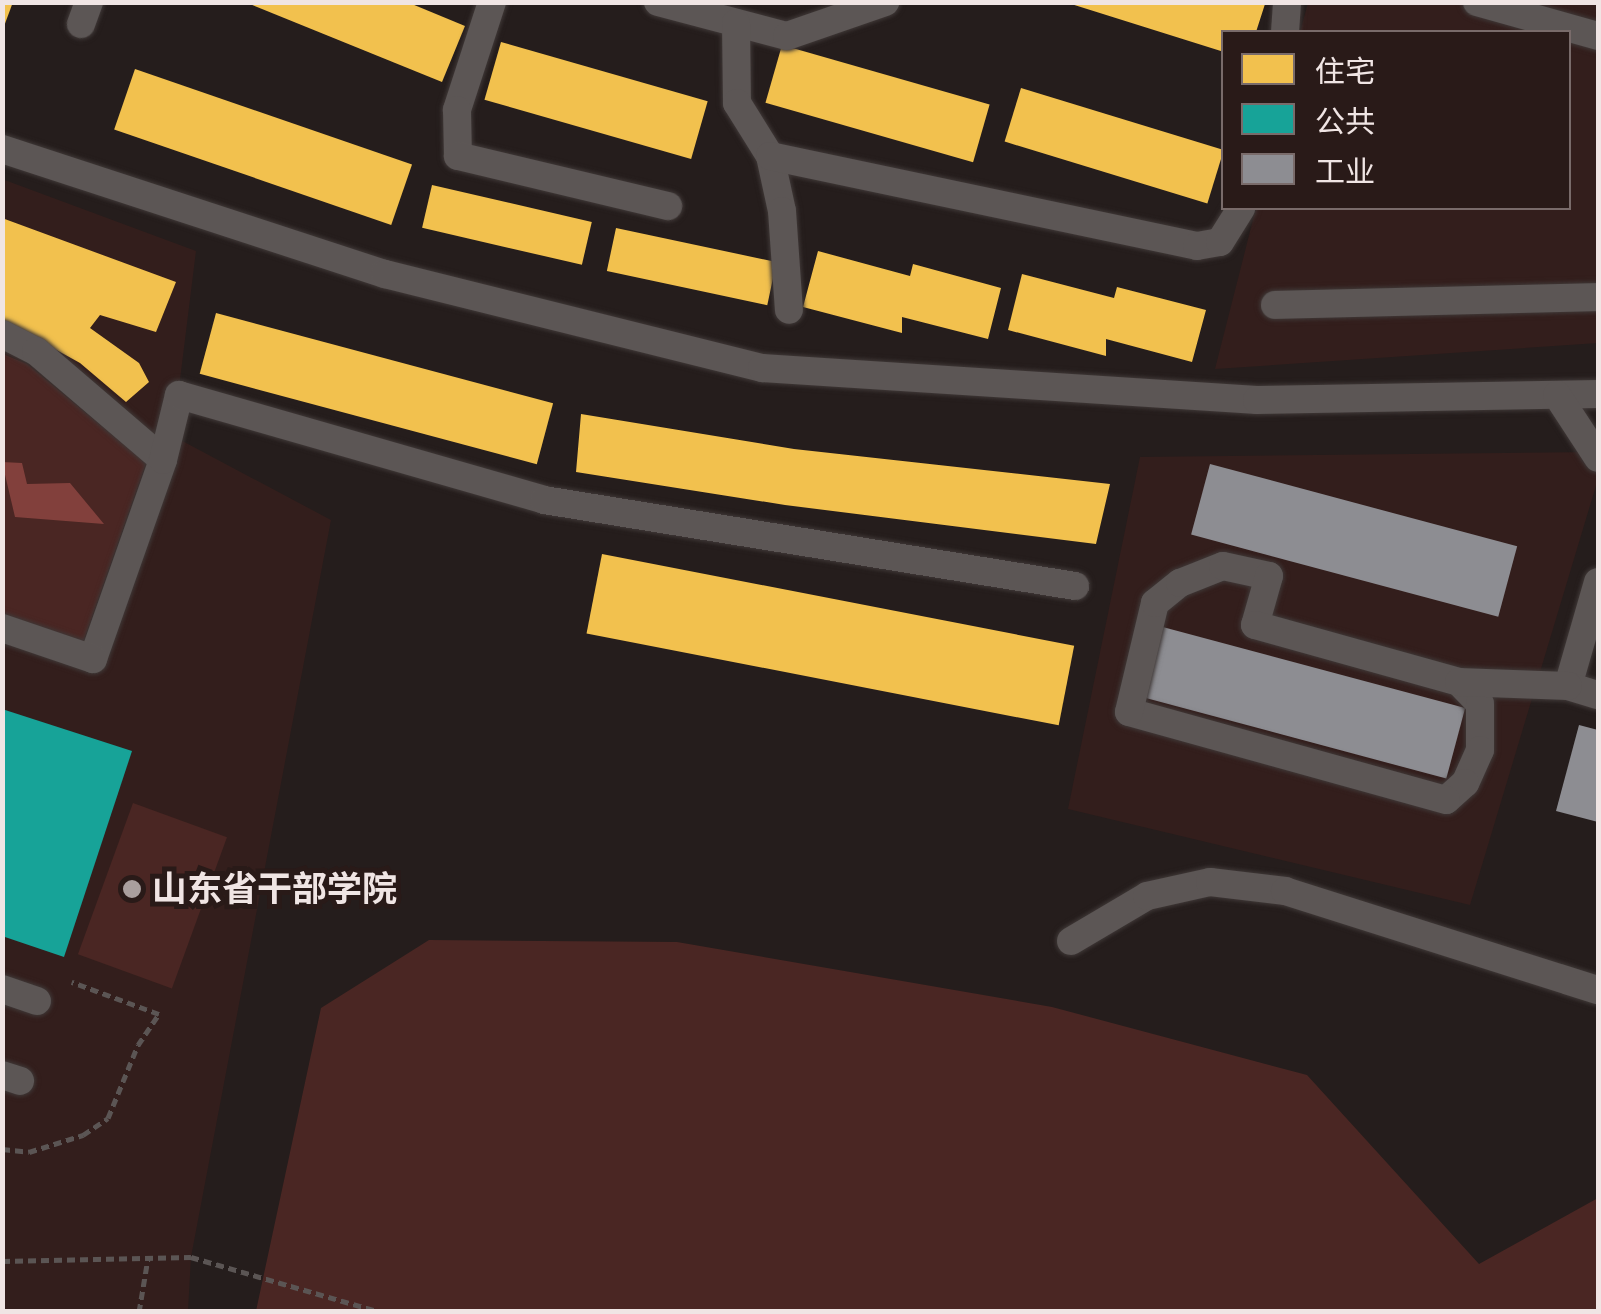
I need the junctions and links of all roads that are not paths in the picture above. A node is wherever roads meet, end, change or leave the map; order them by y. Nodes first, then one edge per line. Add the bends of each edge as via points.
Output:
1 (492, 2) edge
2 (658, 2) edge
3 (885, 2) edge
4 (1287, 2) edge
5 (1476, 2) edge
6 (736, 23) junction
7 (1284, 30) edge
8 (1598, 36) edge
9 (2, 149) edge
10 (770, 156) junction
11 (668, 206) dead end
12 (1240, 210) edge
13 (1598, 297) edge
14 (1275, 305) dead end
15 (789, 310) dead end
16 (2, 334) edge
17 (1598, 394) edge
18 (1557, 395) junction
19 (1598, 458) edge
20 (163, 460) junction
21 (1598, 582) edge
22 (1075, 586) dead end
23 (2, 628) edge
24 (1459, 682) junction
25 (1568, 686) junction
26 (1598, 695) edge
27 (1071, 940) dead end
28 (2, 989) edge
29 (1598, 990) edge
30 (37, 1001) dead end

1 - 11 street via 457,110 458,156
2 - 6 street
3 - 6 street via 787,36
4 - 7 street
5 - 8 street
6 - 10 street via 738,103
9 - 18 street via 385,274 762,368 1257,400
10 - 12 street via 1198,246 1220,242
10 - 15 street via 782,211
13 - 14 street
16 - 20 street via 36,351
17 - 18 street
18 - 19 street
20 - 22 street via 178,395 544,500
20 - 23 street via 93,660
21 - 25 street
24 - 24 street via 1254,625 1269,576 1223,566 1180,583 1155,603 1129,712 1446,800 1465,784 1480,750 1480,704
24 - 25 street
25 - 26 street
27 - 29 street via 1147,896 1210,882 1285,891
28 - 30 street

